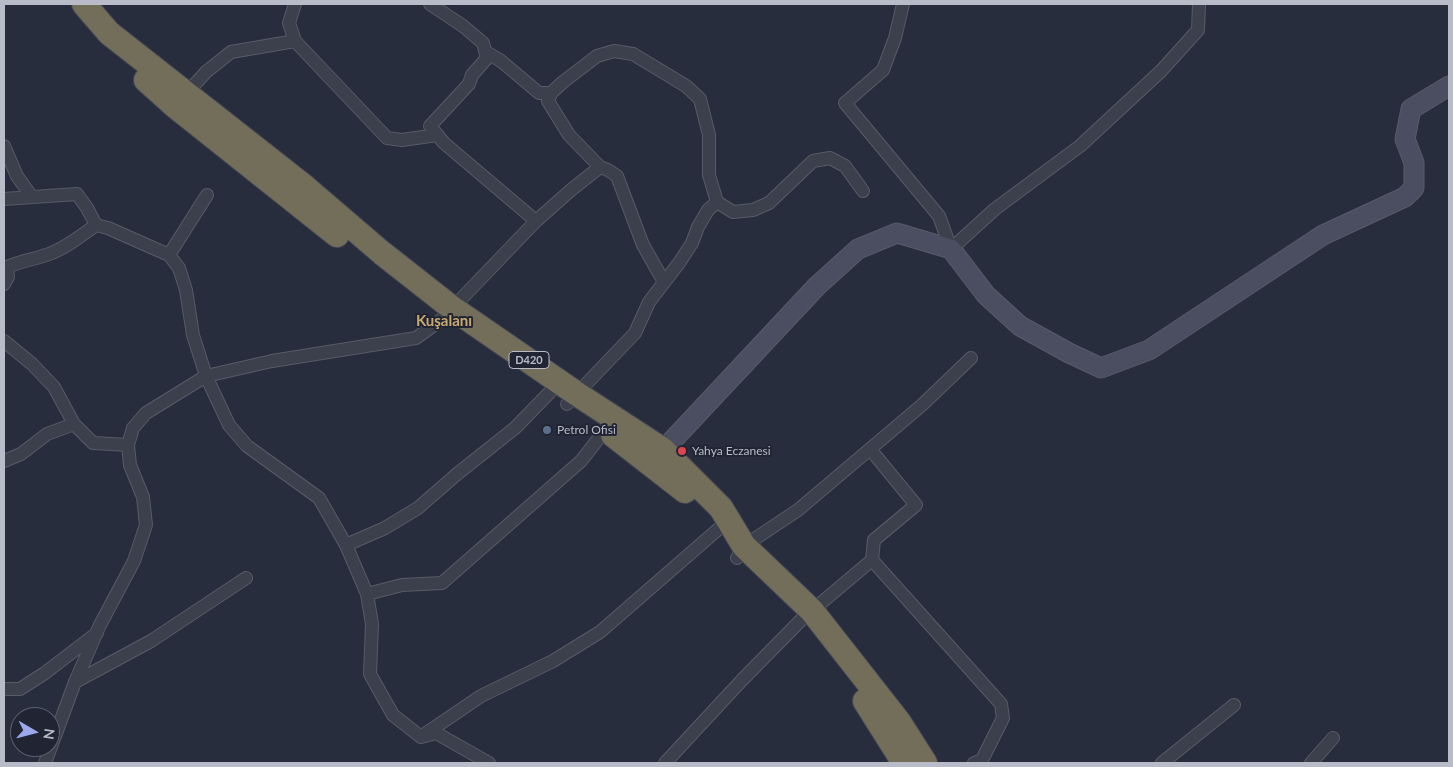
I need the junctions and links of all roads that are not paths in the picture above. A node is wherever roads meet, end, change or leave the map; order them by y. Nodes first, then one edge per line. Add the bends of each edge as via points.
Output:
1 (295, 4) edge
2 (430, 4) edge
3 (903, 4) edge
4 (1199, 4) edge
5 (82, 8) edge
6 (295, 41) junction
7 (486, 52) junction
8 (1449, 86) edge
9 (551, 93) junction
10 (181, 100) junction
11 (437, 135) junction
12 (4, 146) edge
13 (600, 167) junction
14 (863, 191) dead end
15 (206, 195) dead end
16 (32, 197) junction
17 (4, 199) edge
18 (717, 202) junction
19 (536, 221) junction
20 (96, 224) junction
21 (951, 249) junction
22 (169, 254) junction
23 (664, 282) junction
24 (4, 284) edge
25 (447, 314) junction
26 (4, 341) edge
27 (971, 358) dead end
28 (206, 376) junction
29 (565, 397) junction
30 (74, 424) junction
31 (606, 429) junction
32 (128, 445) junction
33 (870, 449) junction
34 (657, 457) junction
35 (4, 461) edge
36 (722, 525) junction
37 (346, 545) junction
38 (741, 552) junction
39 (872, 560) junction
40 (246, 578) dead end
41 (367, 594) junction
42 (807, 615) junction
43 (97, 633) junction
44 (75, 682) junction
45 (4, 689) edge
46 (1234, 705) dead end
47 (421, 737) junction
48 (1333, 738) dead end
49 (45, 763) edge
50 (490, 763) edge
51 (665, 763) edge
52 (904, 763) edge
53 (925, 763) edge
54 (974, 763) edge
55 (1162, 763) edge
56 (1311, 763) edge

1 - 6 street via 290,23
2 - 7 street via 483,43
3 - 21 street via 883,70 845,103 939,216
4 - 21 street via 1198,30 1161,71 1080,146 995,209
5 - 10 highway, D420
6 - 10 street via 231,52 206,72
6 - 11 street via 387,138 402,140
7 - 9 street via 539,93
7 - 11 street via 487,58 472,75 469,84 430,126
8 - 21 street via 1411,109 1405,138 1414,163 1414,188 1405,197 1323,235 1149,350 1101,368 1020,326 986,295
9 - 13 street via 548,101 569,135
9 - 18 street via 597,56 614,51 633,54 686,86 700,99 705,116 709,135 708,175
10 - 25 highway, D420
11 - 19 street
12 - 16 street via 17,176
13 - 19 street
13 - 23 street via 617,176 643,244
14 - 18 street via 845,166 830,158 813,161 769,203 753,210 733,212
15 - 22 street
16 - 17 street
16 - 20 street via 77,194
18 - 23 street via 708,210 680,263
19 - 25 street
20 - 22 street
20 - 24 street via 50,254 8,267
21 - 34 street via 897,233 858,249 817,286
22 - 28 street via 180,268 192,336
23 - 29 street via 649,302 635,333
25 - 28 street via 416,338 272,361
25 - 29 highway, D420
26 - 30 street via 54,387
27 - 33 street
28 - 32 street via 146,413 132,428
28 - 37 street via 228,424 247,446 319,498
29 - 31 highway, D420
29 - 34 highway, D420
29 - 37 street via 515,428 418,508 385,528
30 - 32 street via 93,444
30 - 35 street via 47,434 21,454
31 - 34 highway, D420
31 - 41 street via 581,461 442,583 402,585
32 - 43 street via 130,465 143,497 146,524 134,561
33 - 38 street via 798,510
33 - 39 street via 916,505 874,540
34 - 36 highway, D420 via 678,485
34 - 38 highway, D420 via 722,508
36 - 38 highway, D420
36 - 47 street via 600,632 553,661 481,696
37 - 41 street
38 - 42 highway, D420
39 - 42 street
39 - 54 street via 1002,704 1003,718 982,760
40 - 44 street via 151,641
41 - 47 street via 372,624 370,674 393,715
42 - 51 street
42 - 52 highway, D420
42 - 53 highway, D420 via 899,722
43 - 44 street
43 - 45 street via 20,689
44 - 49 street
46 - 55 street
47 - 50 street via 436,733
48 - 56 street

